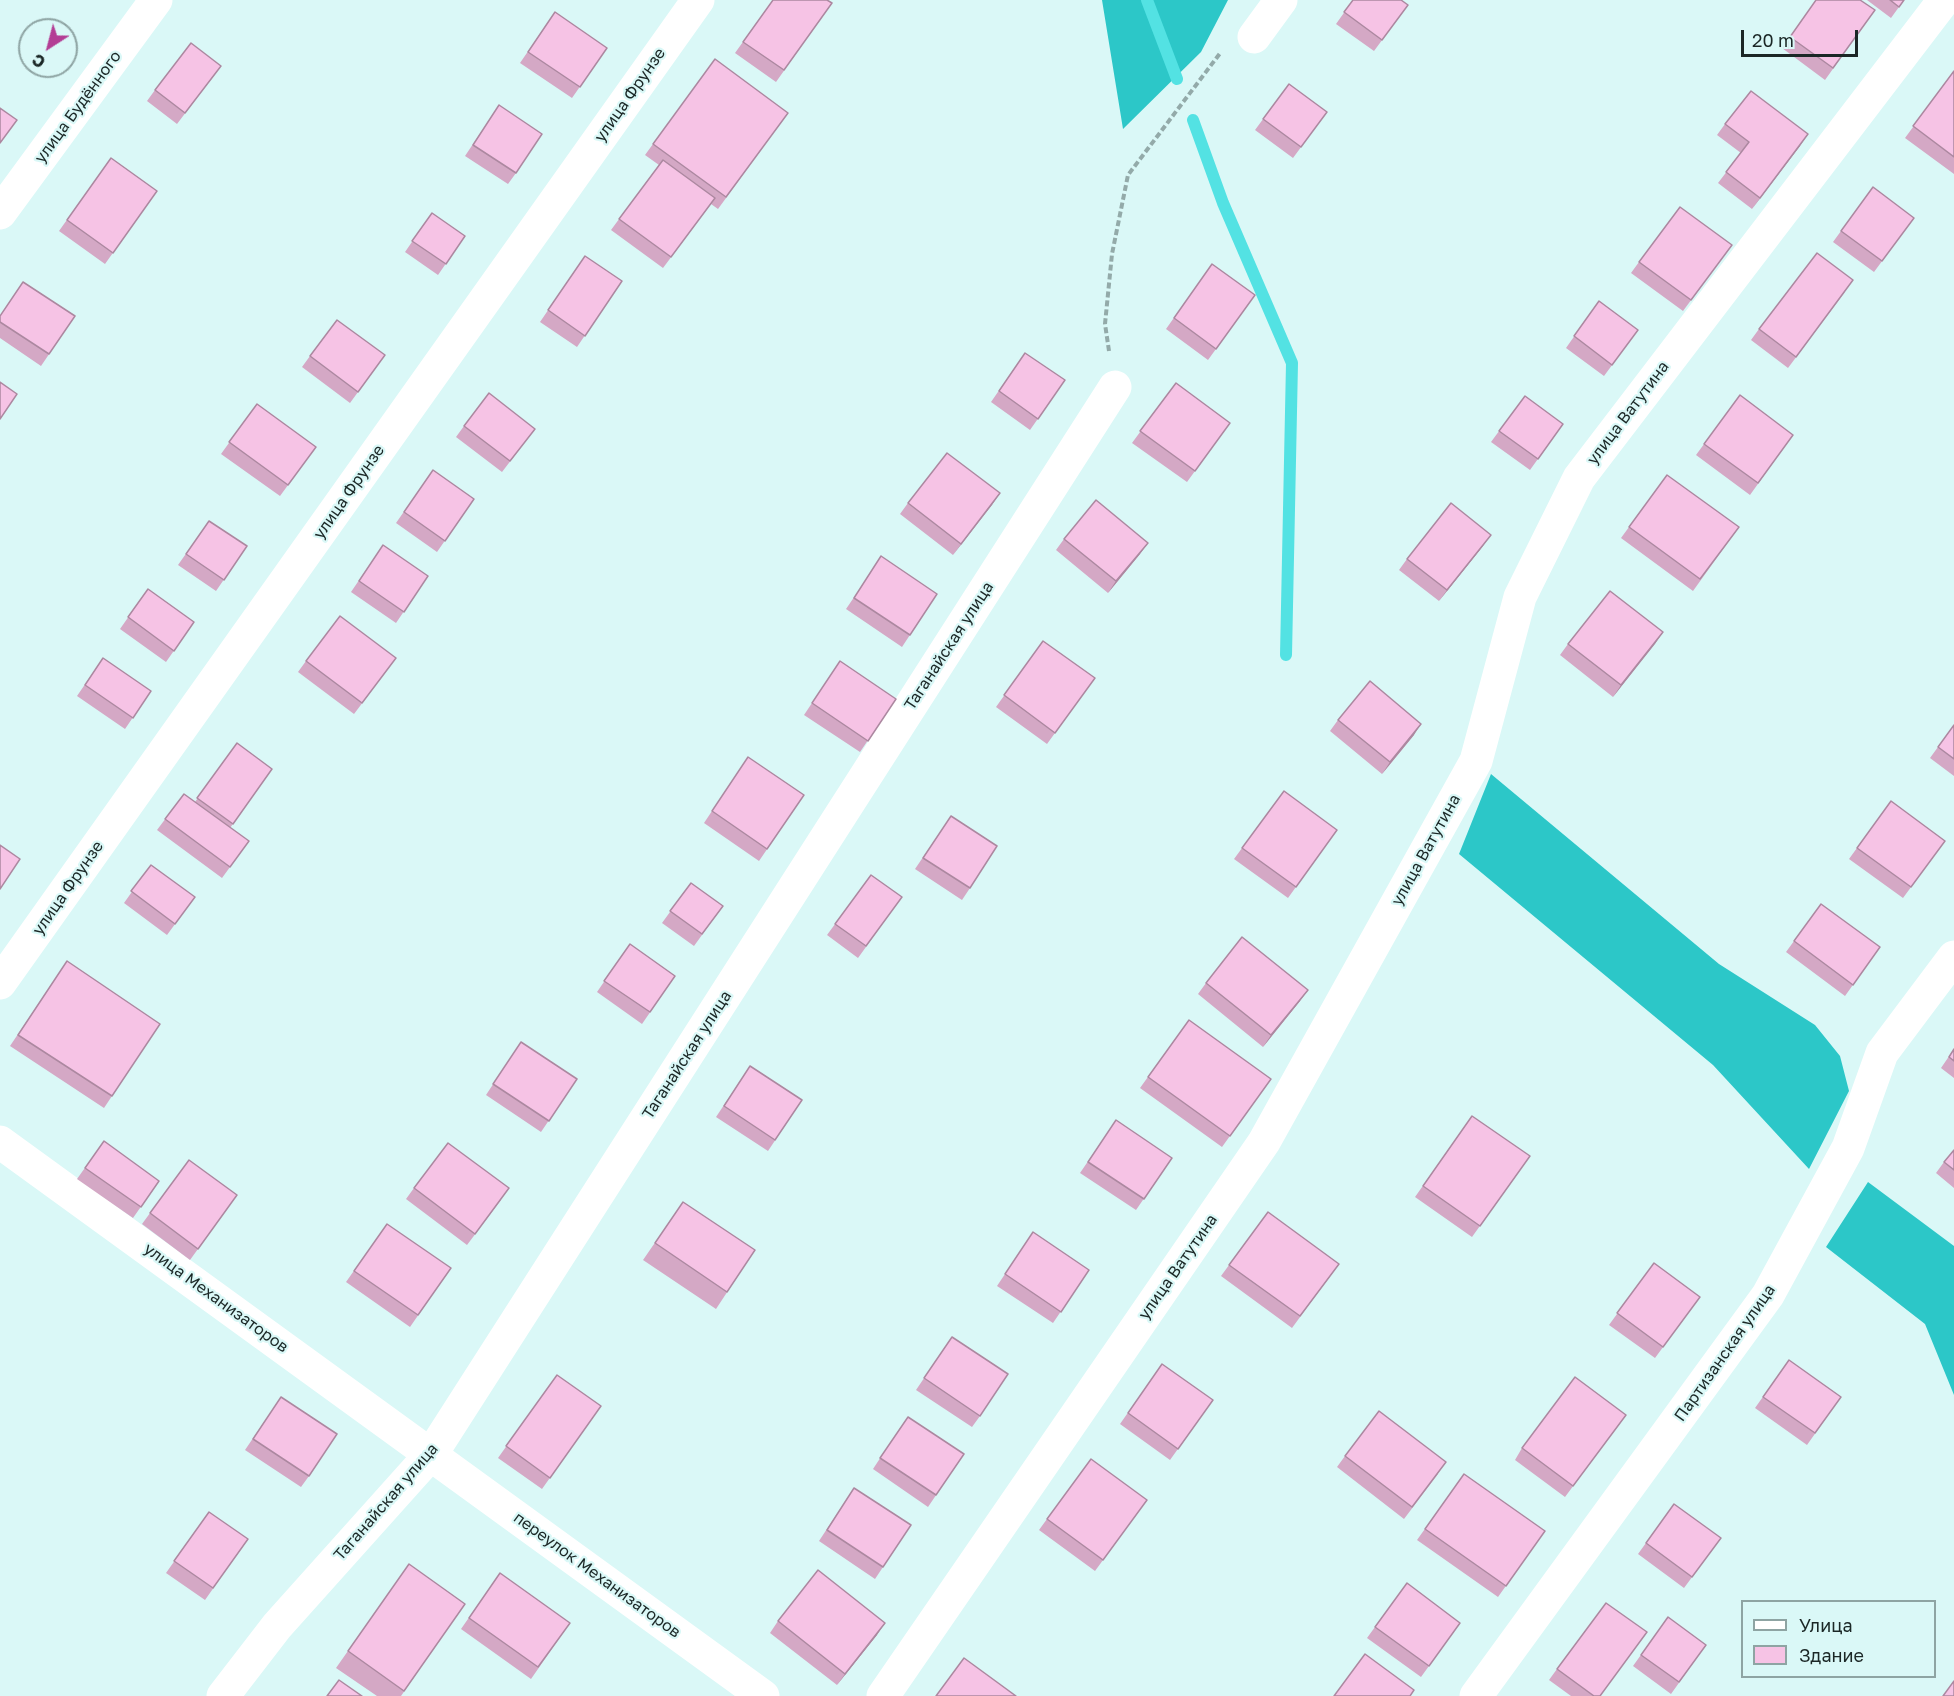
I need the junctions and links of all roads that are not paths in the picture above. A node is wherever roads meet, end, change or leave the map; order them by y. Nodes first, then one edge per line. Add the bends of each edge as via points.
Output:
1 (156, 0) edge
2 (698, 0) edge
3 (1281, 0) edge
4 (1944, 0) edge
5 (1254, 37) road end
6 (0, 213) edge
7 (1116, 387) road end
8 (1954, 957) edge
9 (0, 983) edge
10 (0, 1142) edge
11 (432, 1454) junction
12 (223, 1696) edge
13 (763, 1696) edge
14 (883, 1696) edge
15 (1476, 1696) edge

1 - 6 street, улица Будённого
2 - 9 street, улица Фрунзе
3 - 5 street
4 - 14 street, улица Ватутина via 1579,478 1520,597 1476,761 1264,1142
7 - 11 street, Таганайская улица
8 - 15 street, Партизанская улица via 1882,1053 1848,1148 1768,1295
10 - 11 street, улица Механизаторов
11 - 12 street, Таганайская улица via 277,1626
11 - 13 street, переулок Механизаторов

